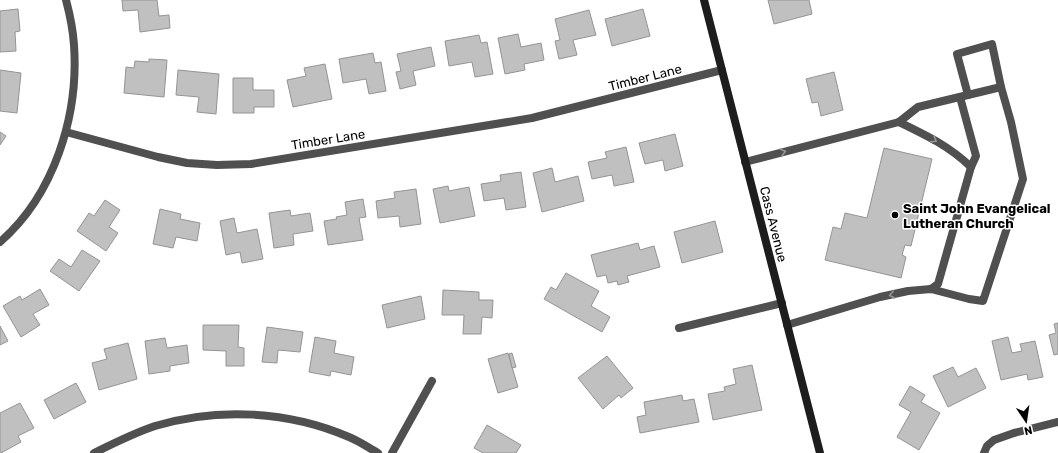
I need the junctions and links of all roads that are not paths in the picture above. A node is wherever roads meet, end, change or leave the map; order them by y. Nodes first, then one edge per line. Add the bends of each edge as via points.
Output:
1 (66, 0) edge
2 (704, 0) edge
3 (722, 70) junction
4 (1001, 87) junction
5 (964, 96) junction
6 (899, 122) junction
7 (66, 132) junction
8 (745, 162) junction
9 (971, 167) junction
10 (0, 242) edge
11 (931, 289) junction
12 (782, 303) junction
13 (787, 325) junction
14 (679, 328) dead end
15 (432, 381) dead end
16 (1058, 422) edge
17 (94, 453) edge
18 (378, 453) edge
19 (392, 453) edge
20 (820, 453) edge
21 (984, 453) edge

1 - 7 street via 74,46 74,73
2 - 3 main road, Cass Avenue
3 - 7 street, Timber Lane via 532,118 251,164 187,163
3 - 8 main road, Cass Avenue
4 - 5 street
4 - 5 street via 992,44 957,54
4 - 11 street via 1022,179 983,301
5 - 6 street via 918,107
5 - 9 street via 976,156
8 -> 6 street
6 -> 9 street via 927,135 958,155
7 - 10 street via 60,152 43,188 26,215
8 - 12 main road, Cass Avenue
9 - 11 street via 938,284
11 -> 13 street via 880,297
12 - 13 main road, Cass Avenue
12 - 14 street
13 - 20 main road, Cass Avenue
15 - 19 street
16 - 21 street via 994,440
17 - 18 street via 123,438 155,427 203,416 230,414 285,418 312,424 350,437

